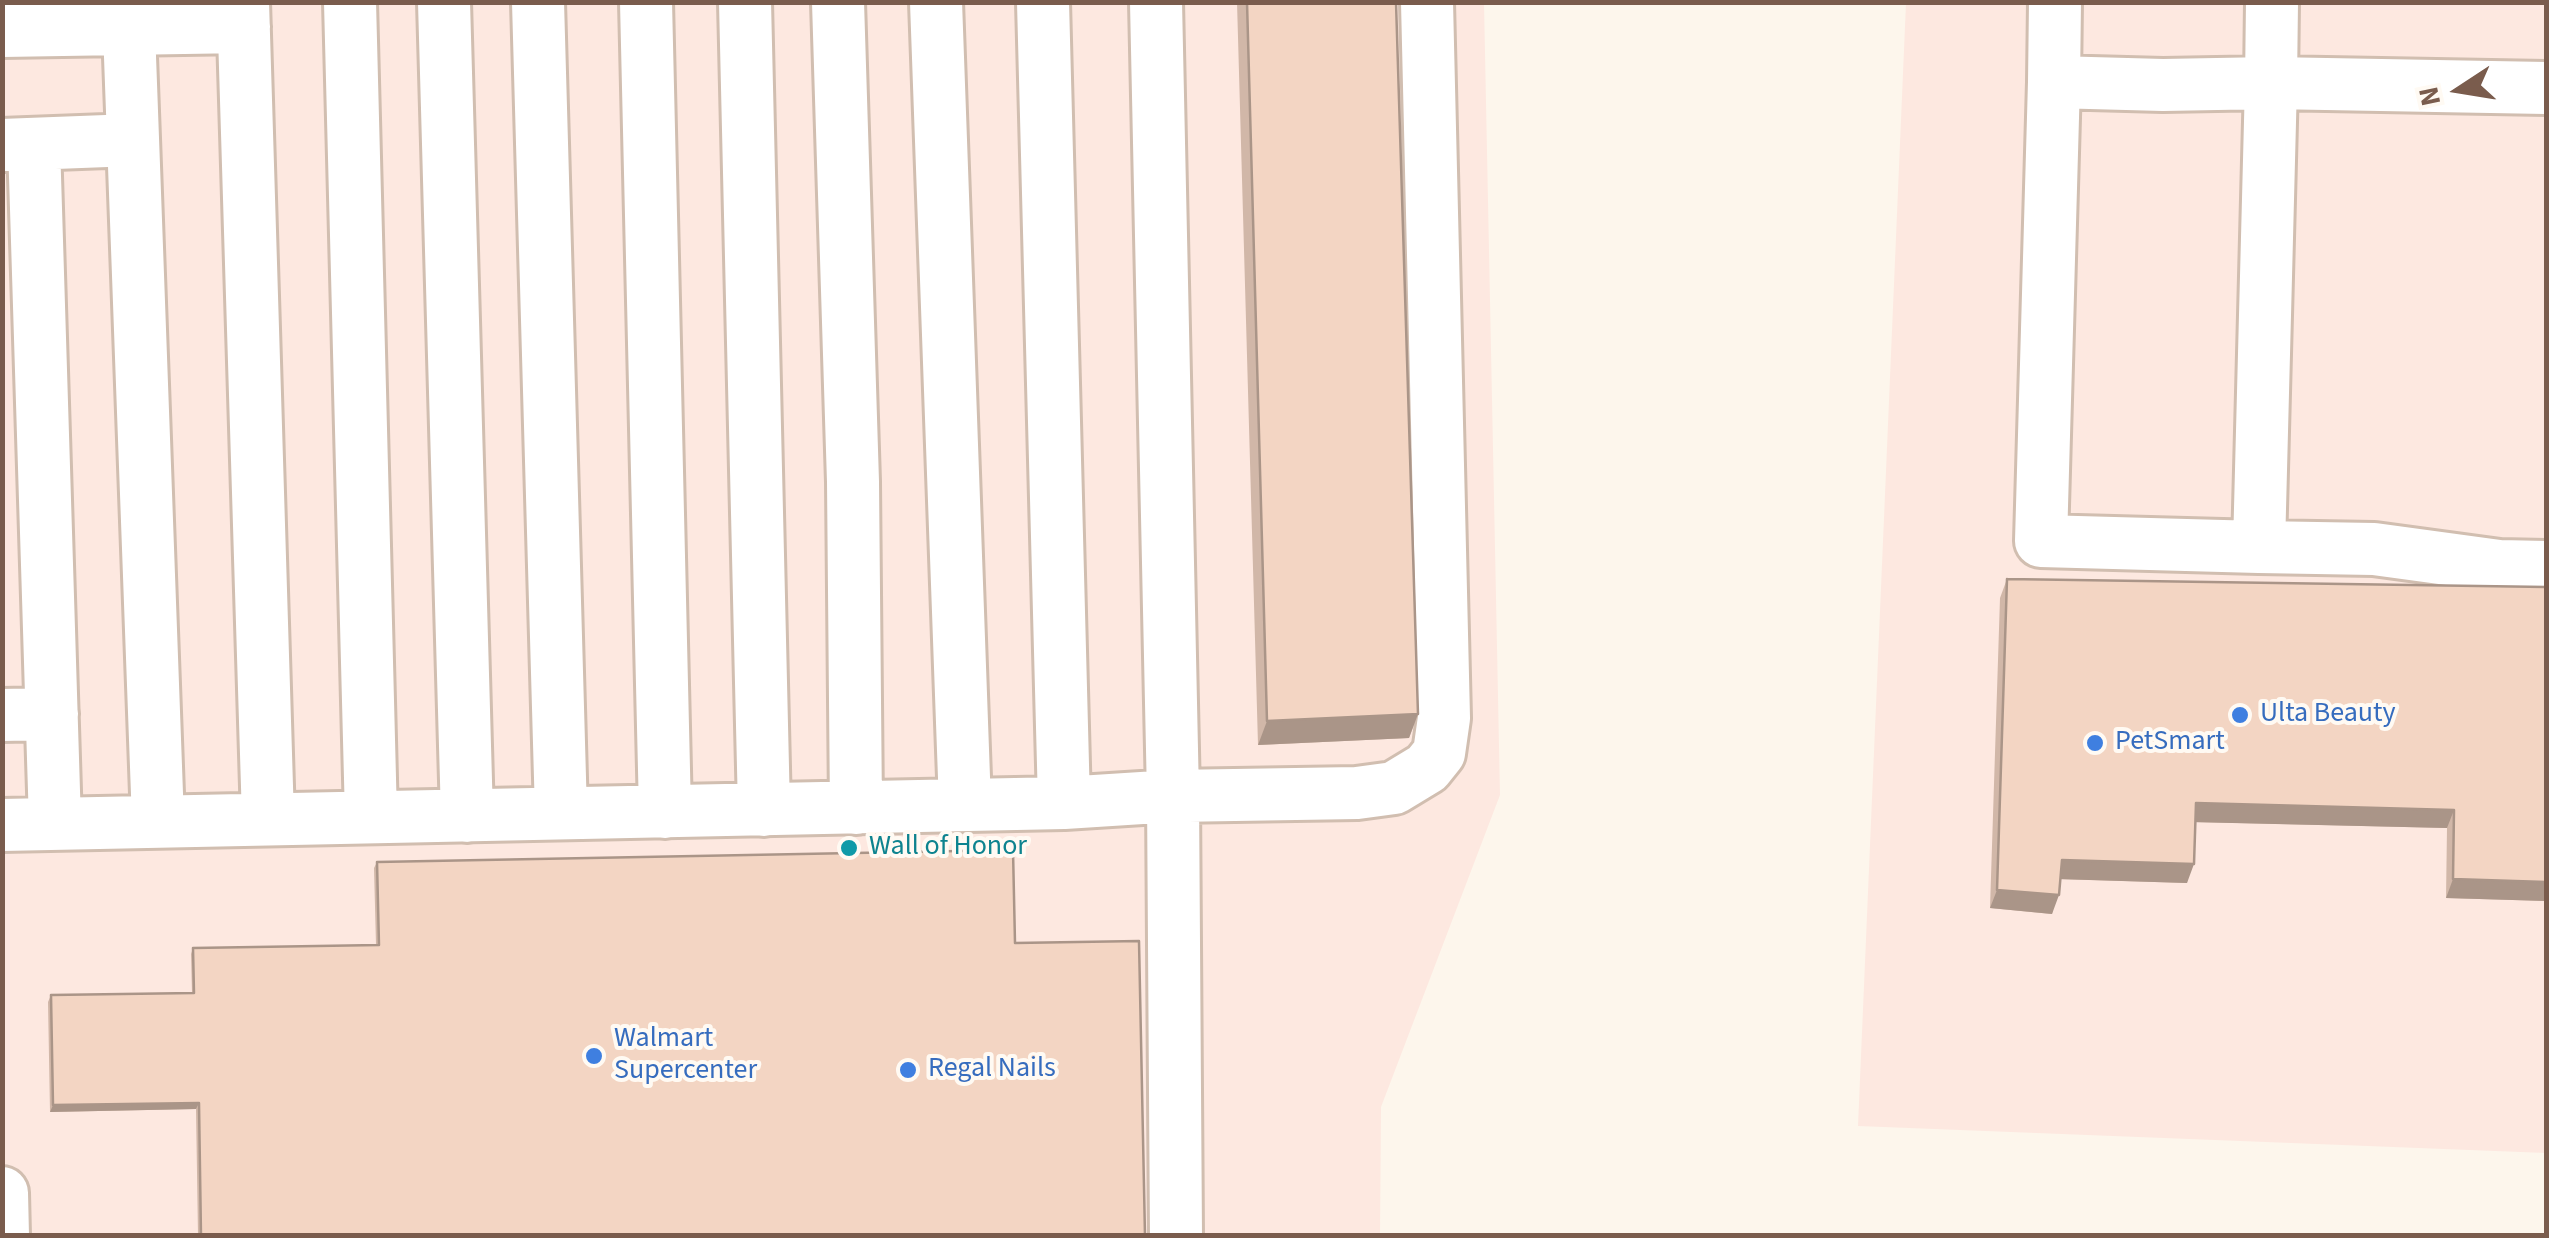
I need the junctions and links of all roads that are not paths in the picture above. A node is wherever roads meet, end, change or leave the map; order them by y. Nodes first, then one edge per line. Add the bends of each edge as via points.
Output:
1 (350, 2) edge
2 (444, 2) edge
3 (538, 2) edge
4 (646, 2) edge
5 (745, 2) edge
6 (838, 2) edge
7 (936, 2) edge
8 (1043, 2) edge
9 (1156, 2) edge
10 (1428, 2) edge
11 (2054, 2) edge
12 (2272, 2) edge
13 (244, 15) edge
14 (129, 16) edge
15 (2, 31) edge
16 (2054, 82) junction
17 (2270, 83) junction
18 (2546, 88) edge
19 (133, 140) junction
20 (18, 144) edge
21 (2259, 546) junction
22 (2546, 567) edge
23 (27, 714) edge
24 (1173, 796) junction
25 (1064, 804) junction
26 (965, 806) junction
27 (856, 808) junction
28 (764, 810) junction
29 (664, 812) junction
30 (561, 814) junction
31 (467, 816) junction
32 (371, 817) junction
33 (268, 819) junction
34 (158, 822) junction
35 (55, 823) junction
36 (2, 824) edge
37 (2, 1193) edge
38 (4, 1236) edge
39 (1176, 1236) edge

1 - 32 lane
2 - 31 lane
3 - 30 lane
4 - 29 lane
5 - 28 lane
6 - 27 lane
7 - 26 lane
8 - 25 lane
9 - 24 lane
10 - 24 lane via 1444,718 1439,754 1394,788
11 - 16 lane
12 - 17 lane
13 - 14 lane
13 - 33 lane
14 - 15 lane
14 - 19 lane
16 - 17 lane
16 - 21 lane via 2041,542
17 - 18 lane
17 - 21 lane
19 - 20 lane
19 - 34 lane
20 - 23 lane
21 - 22 lane via 2374,549
23 - 35 lane
24 - 25 lane
24 - 39 lane
25 - 26 lane
26 - 27 lane
27 - 28 lane
28 - 29 lane
29 - 30 lane
30 - 31 lane
31 - 32 lane
32 - 33 lane
33 - 34 lane
34 - 35 lane
35 - 36 lane
37 - 38 lane

